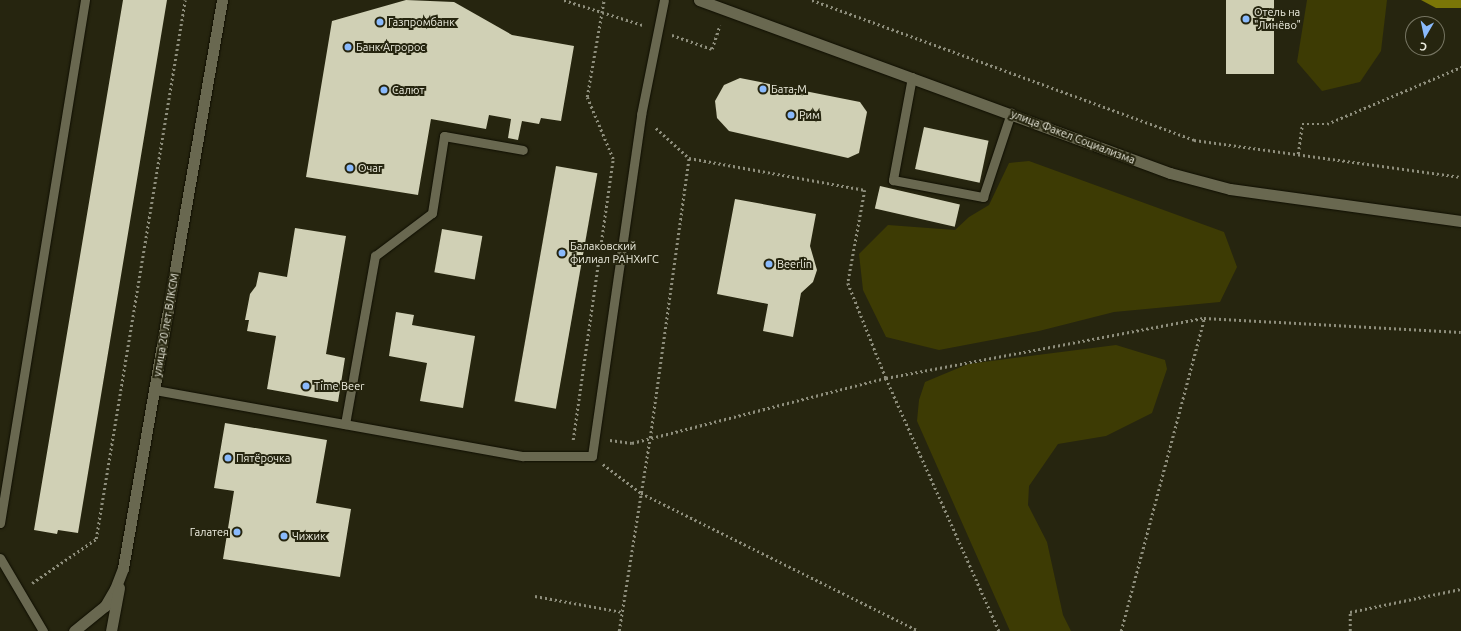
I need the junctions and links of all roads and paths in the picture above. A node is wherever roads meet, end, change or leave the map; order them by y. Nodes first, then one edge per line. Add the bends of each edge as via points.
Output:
1 (85, 0) edge
2 (185, 0) edge
3 (222, 0) edge
4 (564, 0) edge
5 (604, 0) edge
6 (664, 0) edge
7 (699, 0) edge
8 (812, 0) edge
9 (600, 11) junction
10 (1461, 67) edge
11 (912, 77) junction
12 (1011, 113) junction
13 (641, 114) junction
14 (523, 150) dead end
15 (1298, 154) junction
16 (689, 158) junction
17 (1461, 177) edge
18 (1461, 221) edge
19 (1204, 318) junction
20 (1461, 332) edge
21 (886, 378) junction
22 (155, 390) junction
23 (345, 424) junction
24 (595, 438) junction
25 (650, 438) junction
26 (570, 456) junction
27 (592, 456) junction
28 (641, 493) junction
29 (0, 524) edge
30 (0, 558) edge
31 (123, 568) junction
32 (1461, 589) edge
33 (20, 592) junction
34 (535, 596) dead end
35 (622, 612) junction
36 (44, 631) edge
37 (74, 631) edge
38 (111, 631) edge
39 (618, 631) edge
40 (919, 631) edge
41 (999, 631) edge
42 (1121, 631) edge
43 (1350, 631) edge

1 - 29 lane
2 - 33 path via 96,539
3 - 22 main road, улица 20 лет ВЛКСМ
4 - 9 path
5 - 9 path
6 - 13 lane
7 - 11 main road, улица Факел Социализма
8 - 15 path via 1194,140
9 - 26 path via 588,97 613,159
10 - 15 path via 1327,124 1302,124
11 - 12 main road, улица Факел Социализма
11 - 12 lane via 893,180 983,197
12 - 18 main road, улица Факел Социализма via 1170,173 1230,189
13 - 16 path
13 - 24 lane
14 - 23 lane via 444,136 432,213 375,256
15 - 17 path
16 - 21 path via 865,190 848,283
16 - 25 path
19 - 20 path
19 - 21 path
19 - 42 path
21 - 25 path
21 - 41 path
22 - 23 lane
22 - 31 main road, улица 20 лет ВЛКСМ
23 - 26 lane via 523,456
24 - 25 path via 632,443
24 - 27 lane
25 - 28 path
26 - 27 lane
27 - 28 path
28 - 35 path
28 - 40 path
30 - 33 lane
31 - 37 main road, улица 20 лет ВЛКСМ via 105,606
31 - 38 main road
32 - 43 path via 1350,612
33 - 36 lane
34 - 35 path
35 - 39 path

